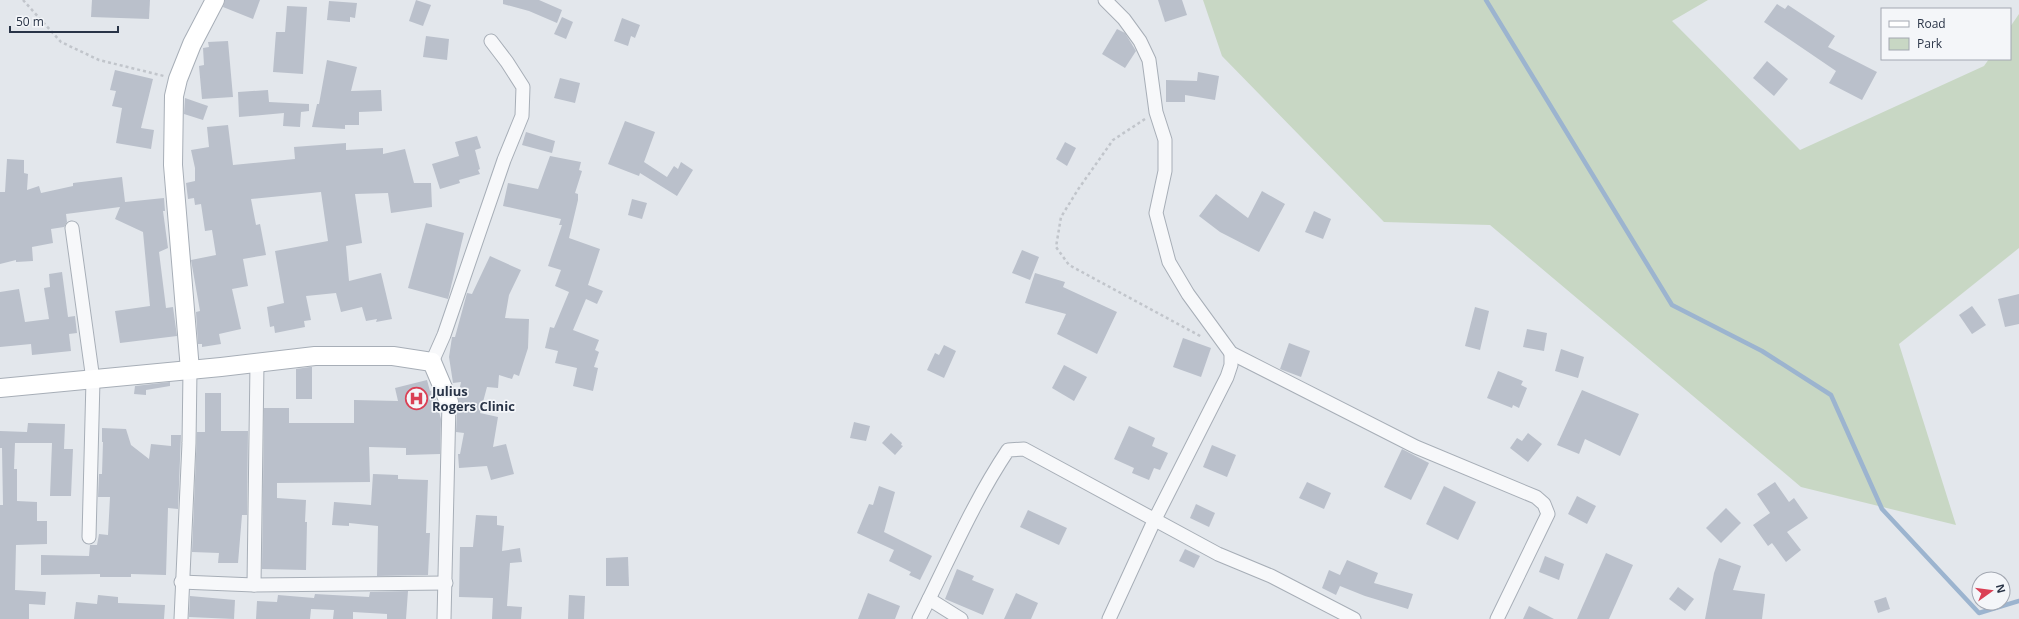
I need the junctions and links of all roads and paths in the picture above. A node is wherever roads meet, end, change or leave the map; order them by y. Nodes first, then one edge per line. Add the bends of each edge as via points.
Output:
1 (23, 0) edge
2 (215, 0) edge
3 (1105, 0) edge
4 (491, 41) dead end
5 (178, 79) junction
6 (1156, 112) junction
7 (72, 228) dead end
8 (1204, 338) dead end
9 (1231, 353) junction
10 (432, 362) junction
11 (257, 363) junction
12 (190, 370) junction
13 (93, 380) junction
14 (0, 388) edge
15 (449, 402) joint
16 (1154, 521) junction
17 (89, 537) dead end
18 (181, 582) junction
19 (446, 584) junction
20 (254, 585) junction
21 (929, 599) junction
22 (181, 619) edge
23 (444, 619) edge
24 (919, 619) edge
25 (961, 619) edge
26 (1109, 619) edge
27 (1354, 619) edge
28 (1497, 619) edge

1 - 5 path via 61,42 99,60
2 - 5 street via 192,44
3 - 6 street via 1140,41 1149,60
4 - 10 street via 523,87 522,116
5 - 12 street via 174,96 173,165
6 - 8 path via 1113,140 1061,217 1056,248 1069,265
6 - 9 street via 1165,140 1165,170 1156,214 1170,262 1188,294
7 - 13 street
9 - 16 street via 1231,366 1227,377
9 - 28 street via 1416,447 1536,497 1544,504 1548,514
10 - 11 street via 393,356 315,356
10 - 15 street
11 - 12 street
11 - 20 street
12 - 13 street
12 - 18 street via 189,443
13 - 14 street
13 - 17 street
15 - 19 street
16 - 21 street via 1024,449 1008,450 975,504
16 - 26 street
16 - 27 street via 1218,554 1271,576
18 - 20 street
18 - 22 street
19 - 20 street
19 - 23 street
21 - 24 street
21 - 25 street

